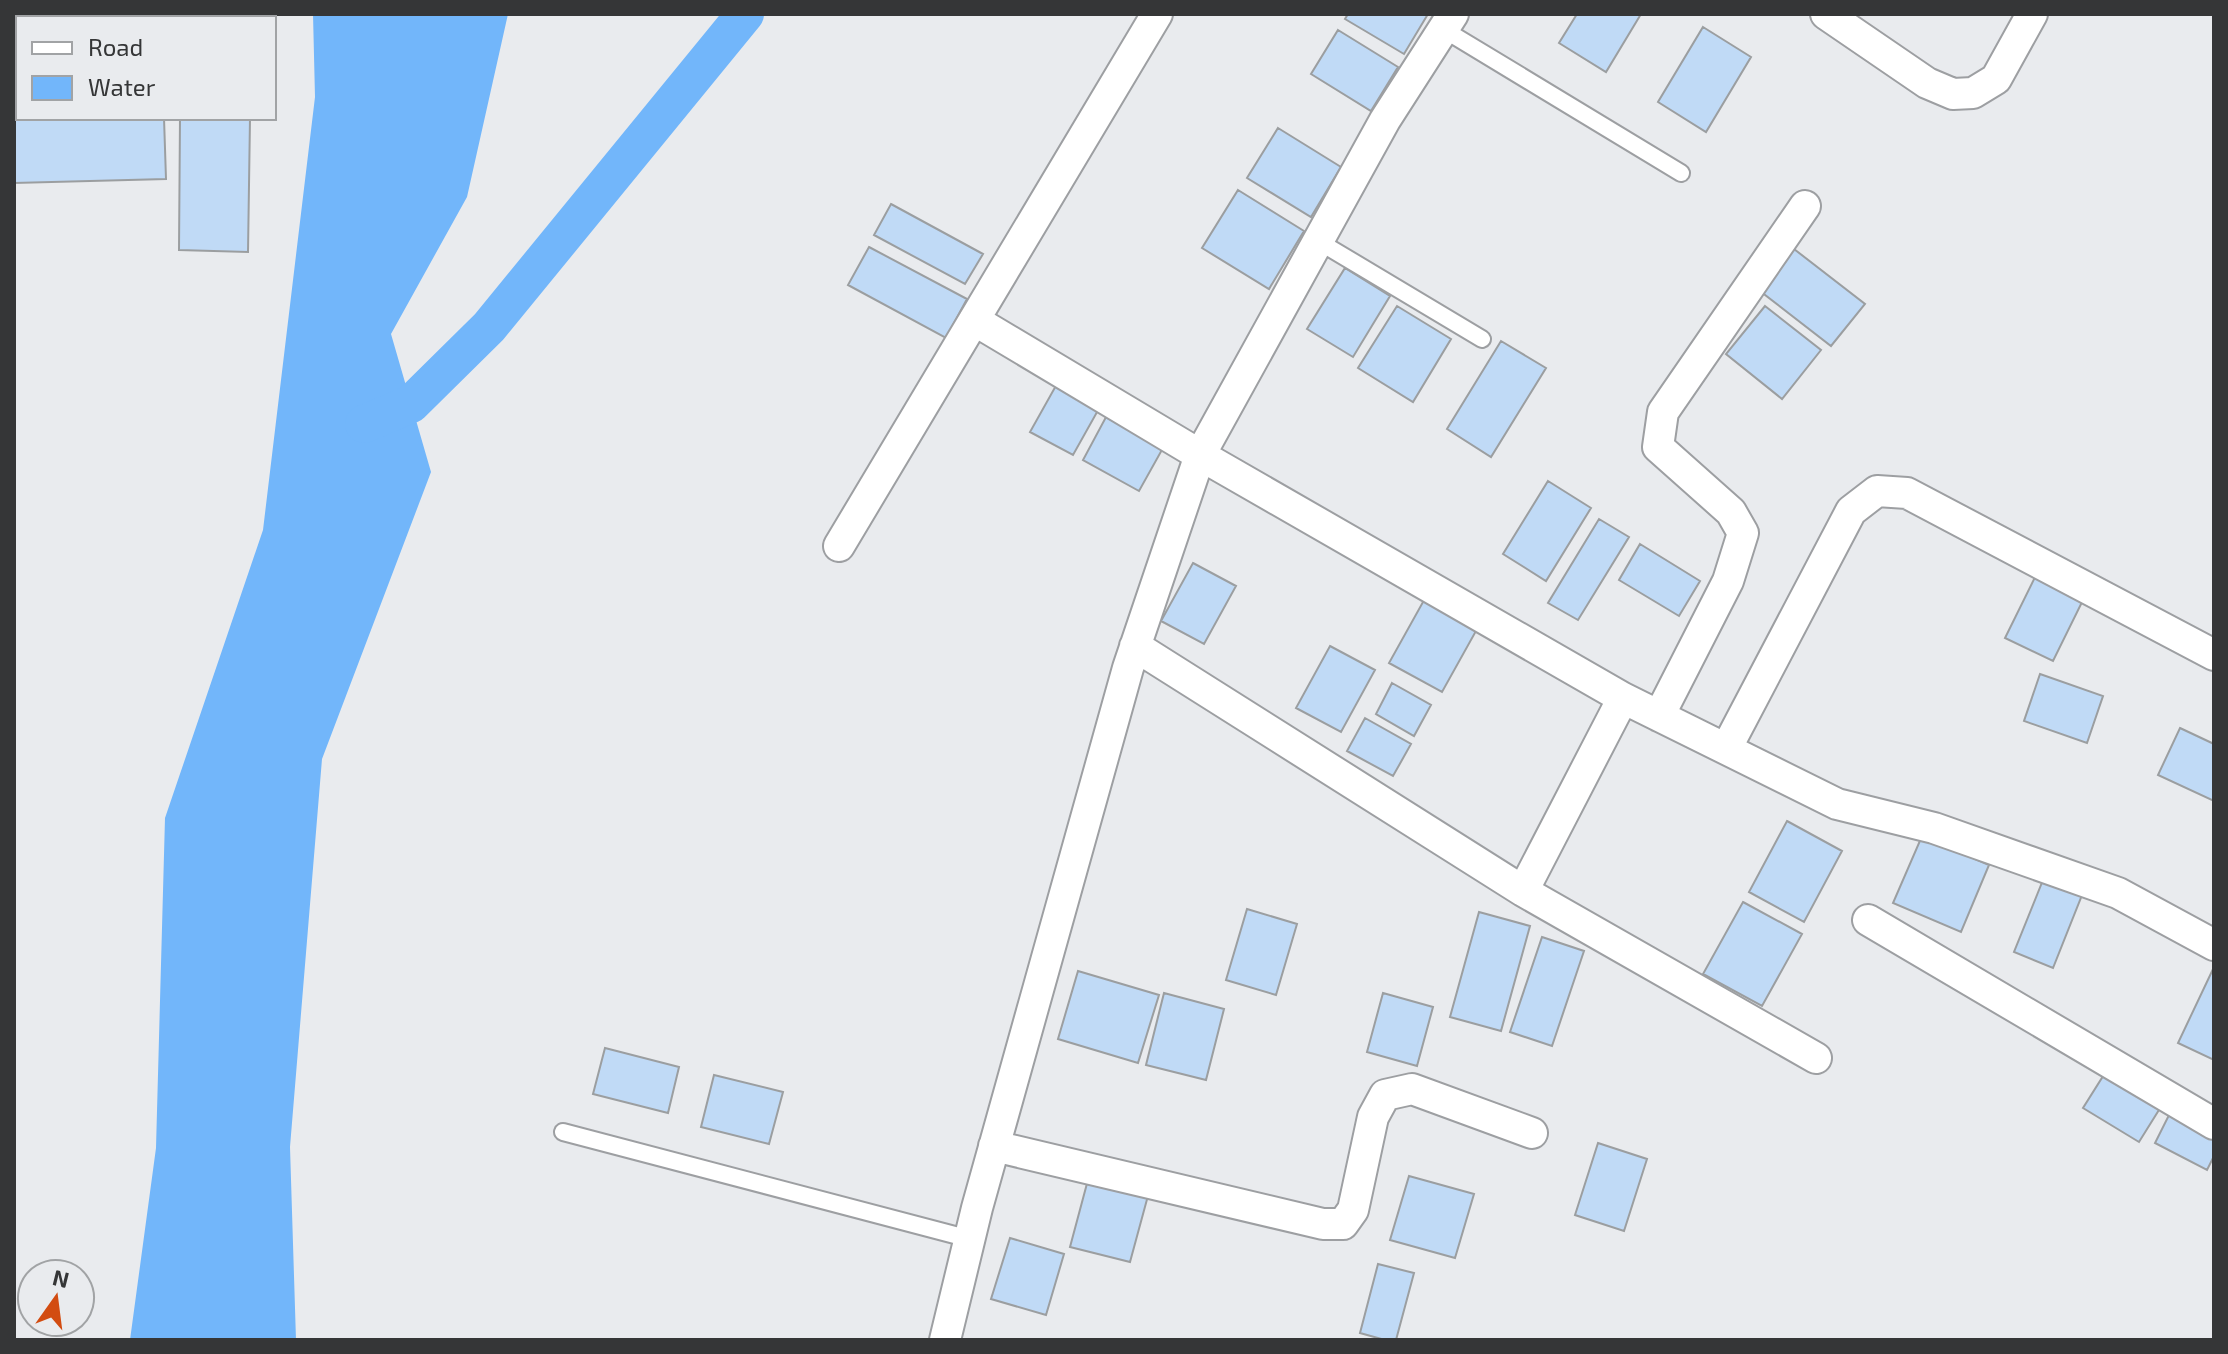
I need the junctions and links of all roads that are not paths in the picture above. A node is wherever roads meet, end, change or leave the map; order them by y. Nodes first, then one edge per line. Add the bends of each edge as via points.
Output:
1 (1157, 14) edge
2 (1826, 14) edge
3 (2032, 14) edge
4 (1448, 21) edge
5 (1681, 173) dead end
6 (1805, 206) dead end
7 (1318, 241) junction
8 (974, 320) junction
9 (1482, 339) dead end
10 (1200, 455) junction
11 (839, 546) dead end
12 (1135, 646) junction
13 (2214, 655) edge
14 (1623, 698) junction
15 (1659, 716) junction
16 (1726, 749) junction
17 (1523, 891) junction
18 (1868, 920) dead end
19 (2214, 945) edge
20 (1816, 1058) dead end
21 (2214, 1124) edge
22 (563, 1132) dead end
23 (1532, 1133) dead end
24 (994, 1146) junction
25 (970, 1239) junction
26 (945, 1340) edge

1 - 8 street
2 - 3 street via 1927,83 1953,94 1973,93 1996,79
4 - 5 lane
4 - 7 street
6 - 15 street via 1663,412 1658,447 1731,512 1743,533 1728,581
7 - 9 lane
7 - 10 street
8 - 10 street
8 - 11 street
10 - 12 street
10 - 14 street
12 - 17 street
12 - 24 street
13 - 16 street via 1907,493 1877,491 1851,511
14 - 15 street
14 - 17 street
15 - 16 street
16 - 19 street via 1837,804 1934,828 2118,893
17 - 20 street
18 - 21 street
22 - 25 lane
23 - 24 street via 1412,1089 1385,1095 1373,1117 1353,1210 1343,1224 1323,1224
24 - 25 street
25 - 26 street

